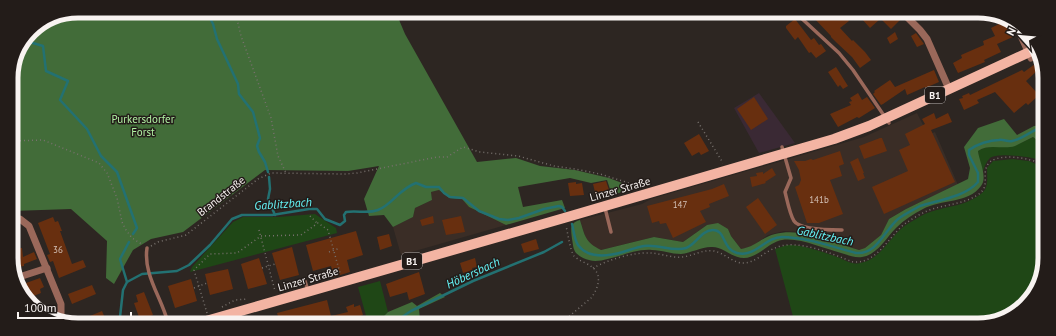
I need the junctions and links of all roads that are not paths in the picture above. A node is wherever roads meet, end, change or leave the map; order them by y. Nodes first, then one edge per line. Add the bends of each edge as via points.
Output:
1 (801, 18) edge
2 (908, 18) edge
3 (1025, 40) edge
4 (1032, 53) edge
5 (949, 89) junction
6 (888, 121) junction
7 (783, 151) junction
8 (604, 206) junction
9 (18, 219) edge
10 (842, 230) dead end
11 (611, 232) dead end
12 (146, 248) road end
13 (46, 268) junction
14 (21, 276) edge
15 (305, 281) dead end
16 (308, 291) junction
17 (61, 316) edge
18 (167, 318) edge
19 (224, 318) edge

1 - 6 lane via 839,53
2 - 5 street via 927,39
3 - 4 street
4 - 5 main road, Linzer Straße / B1
5 - 6 main road, Linzer Straße / B1
6 - 7 main road, Linzer Straße / B1 via 834,139
7 - 8 main road, Linzer Straße / B1
7 - 10 lane via 791,178 785,192 794,221 805,227
8 - 11 lane
8 - 16 main road, Linzer Straße / B1
9 - 13 street via 29,226
12 - 18 lane via 148,271
13 - 14 street
13 - 17 street via 61,304
15 - 16 lane
16 - 19 main road, Linzer Straße / B1

